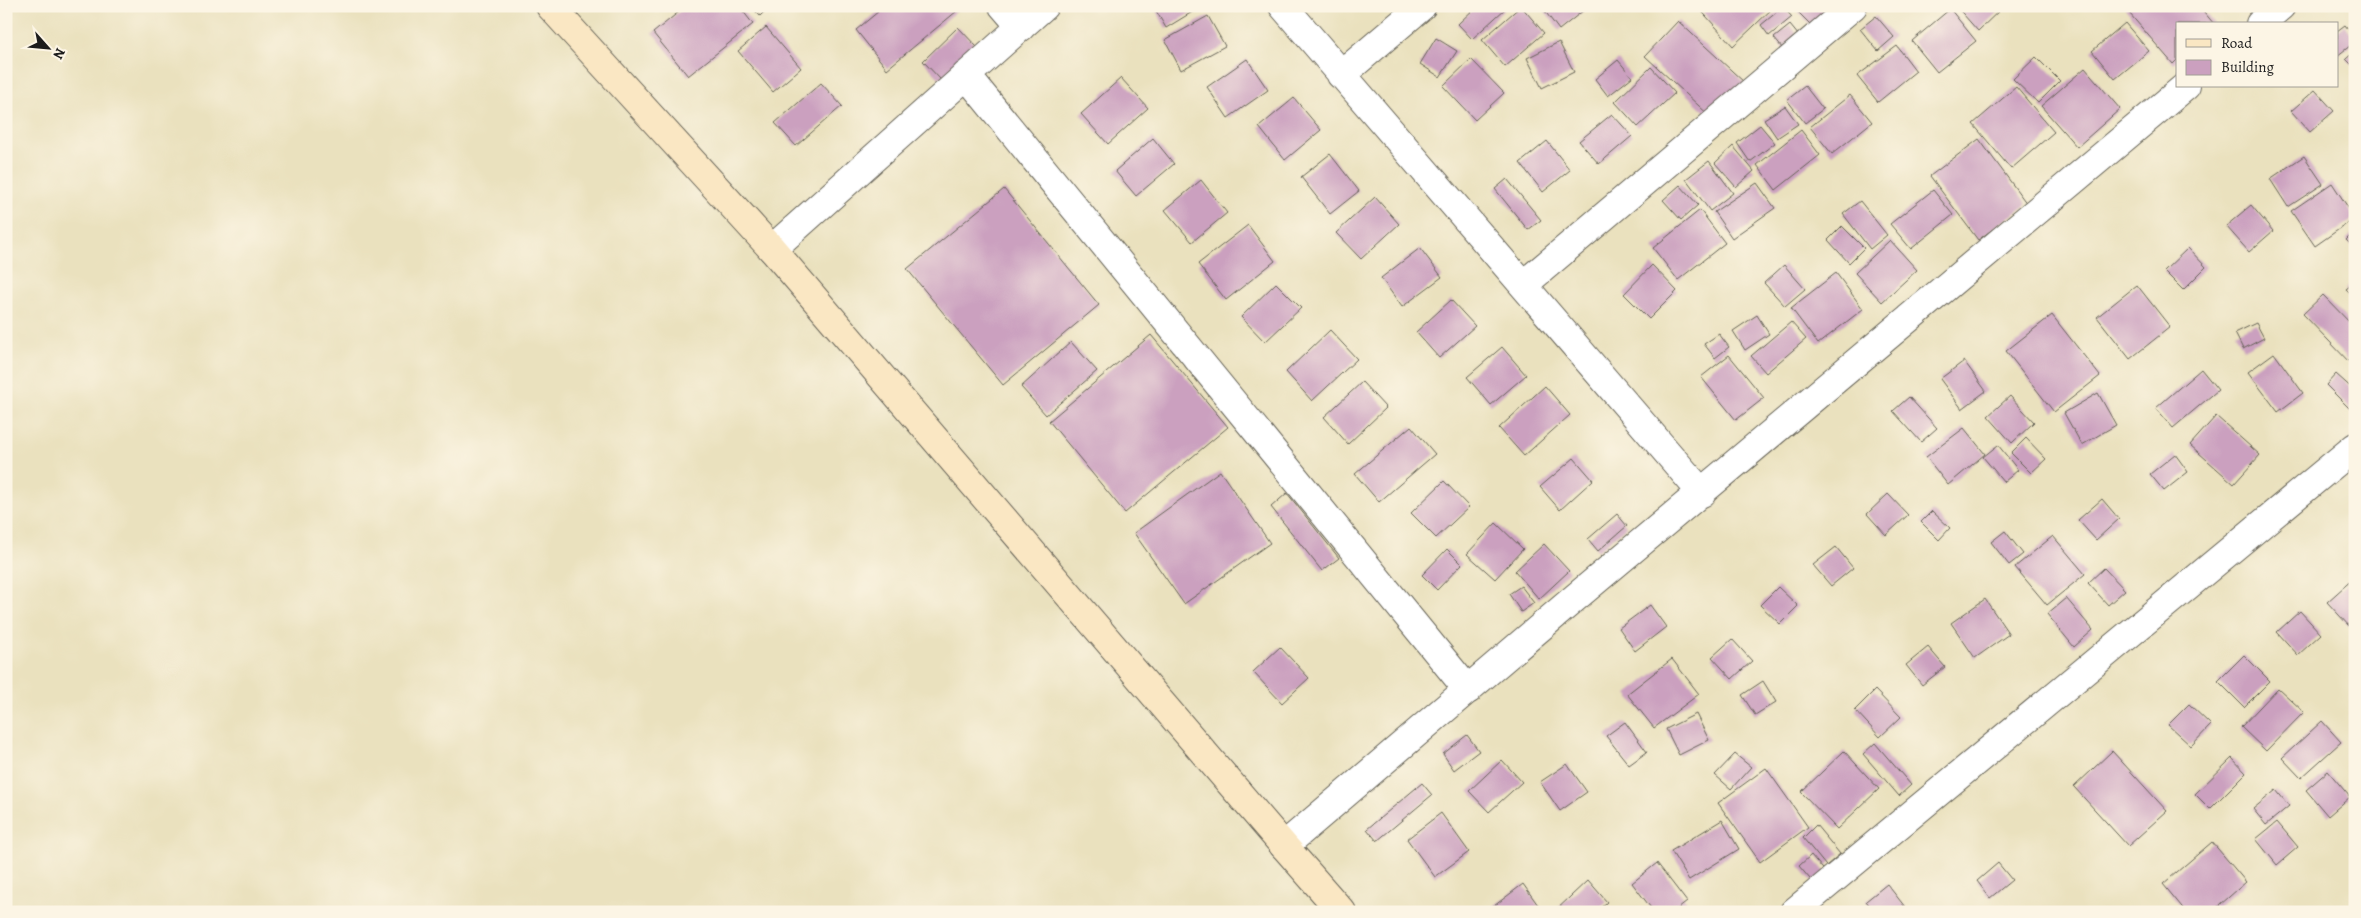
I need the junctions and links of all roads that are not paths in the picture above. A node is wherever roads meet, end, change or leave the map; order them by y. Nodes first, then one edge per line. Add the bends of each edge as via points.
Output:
1 (550, 6) edge
2 (1003, 6) edge
3 (1044, 6) edge
4 (1283, 6) edge
5 (1422, 6) edge
6 (1854, 6) edge
7 (2281, 6) edge
8 (2262, 22) edge
9 (1021, 27) junction
10 (966, 75) junction
11 (1341, 75) junction
12 (2184, 88) edge
13 (772, 249) junction
14 (1523, 285) junction
15 (2355, 447) edge
16 (1702, 493) junction
17 (1468, 690) junction
18 (1284, 846) junction
19 (1342, 912) edge
20 (1794, 912) edge

1 - 13 street
2 - 9 street
3 - 9 street
4 - 11 street
5 - 11 street
6 - 14 street
7 - 8 street
9 - 10 street
10 - 13 street
10 - 17 street
11 - 14 street
12 - 16 street
13 - 18 street
14 - 16 street
15 - 20 street
16 - 17 street
17 - 18 street
18 - 19 street

